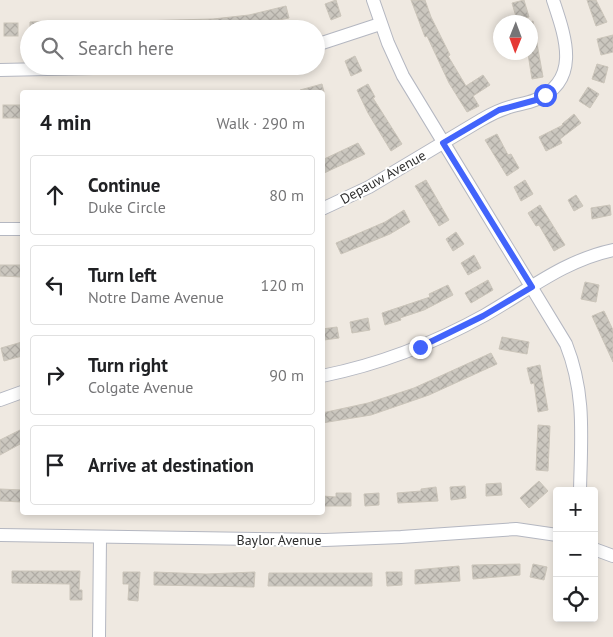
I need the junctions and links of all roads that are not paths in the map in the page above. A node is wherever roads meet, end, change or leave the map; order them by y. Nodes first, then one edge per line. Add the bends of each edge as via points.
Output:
1 (373, 0) edge
2 (553, 0) edge
3 (380, 24) junction
4 (325, 42) edge
5 (0, 70) edge
6 (20, 70) edge
7 (443, 143) junction
8 (325, 208) edge
9 (0, 229) edge
10 (20, 230) edge
11 (613, 250) edge
12 (532, 287) junction
13 (325, 375) edge
14 (20, 393) edge
15 (0, 400) edge
16 (580, 487) edge
17 (553, 534) edge
18 (0, 536) edge
19 (100, 538) junction
20 (598, 550) edge
21 (613, 556) edge
22 (99, 637) edge

1 - 3 street
2 - 7 street, Depauw Avenue via 567,49 565,68 554,87 536,100 499,110
3 - 4 street
3 - 7 street via 403,76
5 - 6 street
7 - 8 street, Depauw Avenue via 370,187
7 - 12 street
9 - 10 street
11 - 12 street via 578,261
12 - 13 street via 420,347
12 - 16 street via 566,344 577,376 582,404
14 - 15 street
17 - 19 street, Baylor Avenue via 516,529 325,540
18 - 19 street, Baylor Avenue
19 - 22 street
20 - 21 street

